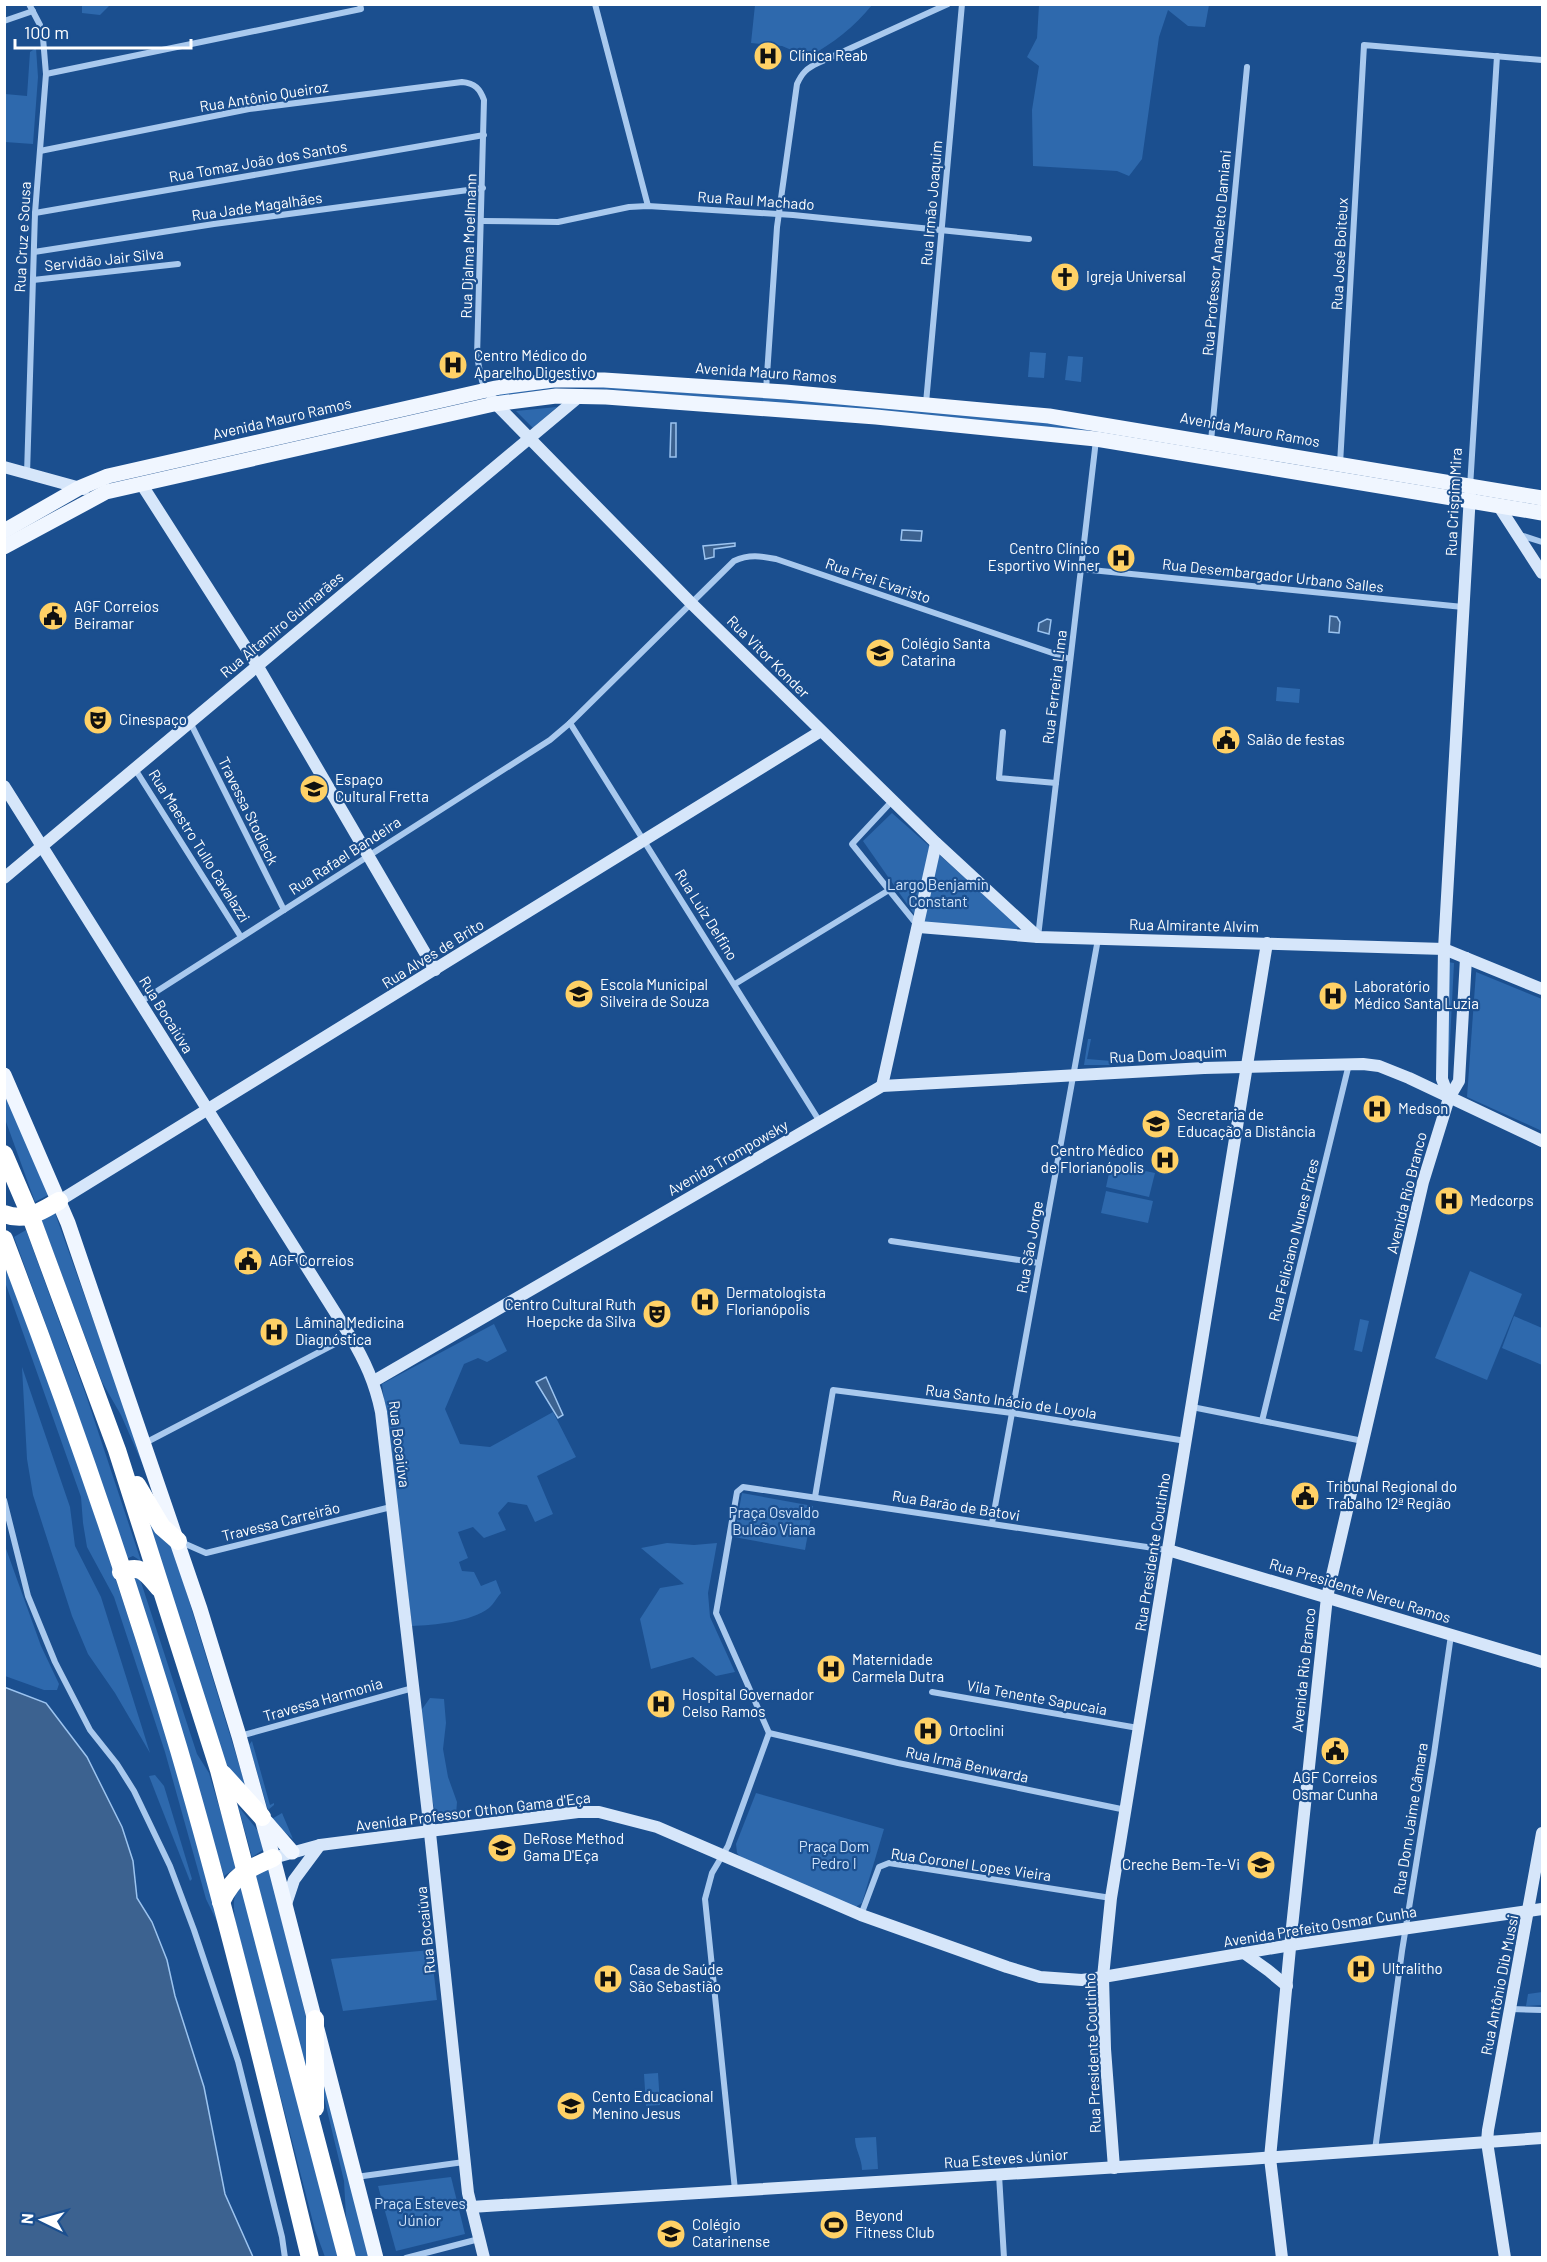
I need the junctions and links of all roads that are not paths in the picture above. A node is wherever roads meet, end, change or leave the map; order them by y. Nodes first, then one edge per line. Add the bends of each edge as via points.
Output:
1 (595, 4) edge
2 (948, 4) edge
3 (962, 4) edge
4 (361, 7) edge
5 (31, 8) edge
6 (4, 21) edge
7 (1497, 56) junction
8 (1542, 60) edge
9 (1247, 67) dead end
10 (46, 74) junction
11 (484, 100) joint
12 (484, 135) junction
13 (40, 151) junction
14 (483, 188) junction
15 (648, 206) junction
16 (35, 213) junction
17 (779, 214) junction
18 (482, 220) junction
19 (942, 231) junction
20 (1029, 239) dead end
21 (34, 252) junction
22 (178, 264) dead end
23 (33, 280) junction
24 (766, 390) junction
25 (580, 396) junction
26 (490, 397) junction
27 (926, 403) junction
28 (1098, 423) junction
29 (529, 438) junction
30 (1096, 439) junction
31 (1211, 442) junction
32 (1340, 464) junction
33 (4, 467) edge
34 (27, 474) junction
35 (142, 485) junction
36 (79, 488) junction
37 (106, 492) junction
38 (1509, 493) junction
39 (1470, 494) junction
40 (1542, 498) edge
41 (1498, 505) junction
42 (1542, 513) edge
43 (4, 531) edge
44 (1517, 534) junction
45 (1542, 542) edge
46 (4, 547) edge
47 (1081, 568) junction
48 (1542, 573) edge
49 (691, 603) junction
50 (1463, 606) junction
51 (1070, 659) junction
52 (257, 665) junction
53 (190, 722) junction
54 (570, 723) junction
55 (821, 731) junction
56 (1003, 732) dead end
57 (135, 769) junction
58 (1056, 783) junction
59 (4, 786) edge
60 (892, 800) junction
61 (645, 840) junction
62 (936, 843) junction
63 (42, 846) junction
64 (368, 856) junction
65 (954, 860) junction
66 (931, 867) junction
67 (4, 878) edge
68 (889, 890) junction
69 (284, 910) junction
70 (919, 927) junction
71 (242, 937) junction
72 (1038, 938) junction
73 (1098, 939) junction
74 (1267, 943) junction
75 (1443, 949) junction
76 (1466, 958) junction
77 (435, 970) junction
78 (735, 984) junction
79 (1542, 989) edge
80 (140, 1002) junction
81 (1349, 1064) junction
82 (1247, 1067) junction
83 (1073, 1074) junction
84 (4, 1075) edge
85 (882, 1086) junction
86 (1449, 1098) junction
87 (208, 1110) junction
88 (820, 1122) junction
89 (1542, 1141) edge
90 (4, 1154) edge
91 (59, 1201) junction
92 (4, 1214) edge
93 (31, 1217) junction
94 (4, 1239) edge
95 (891, 1241) dead end
96 (1039, 1263) junction
97 (350, 1336) junction
98 (374, 1381) junction
99 (1191, 1407) junction
100 (1012, 1413) junction
101 (1262, 1421) junction
102 (1186, 1441) junction
103 (1363, 1441) junction
104 (145, 1444) junction
105 (117, 1450) junction
106 (815, 1497) junction
107 (4, 1500) edge
108 (391, 1507) junction
109 (992, 1523) junction
110 (178, 1541) junction
111 (1168, 1550) junction
112 (121, 1572) junction
113 (163, 1591) junction
114 (1327, 1597) junction
115 (1451, 1634) junction
116 (1542, 1662) edge
117 (413, 1688) junction
118 (932, 1692) dead end
119 (1139, 1728) junction
120 (769, 1733) junction
121 (239, 1736) junction
122 (219, 1770) junction
123 (1126, 1810) junction
124 (262, 1817) junction
125 (429, 1831) junction
126 (1542, 1833) edge
127 (320, 1845) junction
128 (292, 1852) junction
129 (722, 1856) junction
130 (273, 1858) junction
131 (246, 1870) junction
132 (1111, 1898) junction
133 (221, 1902) junction
134 (285, 1904) junction
135 (1536, 1910) edge
136 (861, 1915) junction
137 (1405, 1929) junction
138 (1291, 1945) junction
139 (1244, 1953) junction
140 (1103, 1977) junction
141 (1287, 1986) junction
142 (1511, 2009) junction
143 (1542, 2010) edge
144 (315, 2019) junction
145 (316, 2134) junction
146 (1542, 2138) edge
147 (1487, 2142) junction
148 (1375, 2150) junction
149 (1270, 2158) junction
150 (465, 2162) junction
151 (1114, 2168) junction
152 (999, 2175) junction
153 (354, 2178) junction
154 (735, 2191) junction
155 (471, 2207) junction
156 (479, 2239) junction
157 (285, 2258) edge
158 (310, 2258) edge
159 (347, 2258) edge
160 (376, 2258) edge
161 (406, 2258) edge
162 (484, 2258) edge
163 (1004, 2258) edge
164 (1282, 2258) edge
165 (1505, 2258) edge

1 - 15 street
2 - 17 street via 802,74 797,84
3 - 19 street, Rua Irmão Joaquim
4 - 10 street
5 - 6 street
5 - 10 street, Rua Cruz e Sousa via 44,38
7 - 8 street
7 - 32 street, Rua José Boiteux via 1364,45
7 - 39 street, Rua Crispim Mira
9 - 31 street, Rua Professor Anacleto Damiani
10 - 13 street, Rua Cruz e Sousa
11 - 12 street, Rua Djalma Moellmann
11 - 13 street, Rua Antônio Queiroz via 474,85 462,82 249,109
12 - 14 street, Rua Djalma Moellmann
12 - 16 street, Rua Tomaz João dos Santos
13 - 16 street, Rua Cruz e Sousa
14 - 18 street, Rua Djalma Moellmann
14 - 21 street, Rua Jade Magalhães
15 - 17 street, Rua Raul Machado
15 - 18 street, Rua Raul Machado via 558,222
16 - 21 street, Rua Cruz e Sousa
17 - 19 street, Rua Raul Machado
17 - 24 street
18 - 26 street, Rua Djalma Moellmann via 477,357
19 - 20 street, Rua Raul Machado
19 - 27 street, Rua Irmão Joaquim
21 - 23 street, Rua Cruz e Sousa
22 - 23 street, Servidão Jair Silva
23 - 34 street, Rua Cruz e Sousa
24 - 26 main road, Avenida Mauro Ramos via 579,379 531,382
24 - 27 main road, Avenida Mauro Ramos
25 - 26 main road, Avenida Mauro Ramos
25 - 29 main road, Rua Altamiro Guimarães
25 - 30 main road, Avenida Mauro Ramos via 807,411
26 - 29 main road, Rua Vitor Konder
26 - 35 main road, Avenida Mauro Ramos
26 - 36 main road, Avenida Mauro Ramos via 108,476
27 - 28 main road, Avenida Mauro Ramos
28 - 30 main road
28 - 31 main road, Avenida Mauro Ramos
29 - 49 main road, Rua Vitor Konder
29 - 52 main road, Rua Altamiro Guimarães
30 - 39 main road, Avenida Mauro Ramos
30 - 47 street, Rua Ferreira Lima
31 - 32 main road, Avenida Mauro Ramos
32 - 39 main road, Avenida Mauro Ramos
33 - 34 main road
34 - 36 main road
35 - 37 main road, Avenida Mauro Ramos
35 - 52 main road
36 - 37 main road
36 - 43 main road, Avenida Mauro Ramos
37 - 46 main road, Avenida Mauro Ramos
38 - 39 main road, Avenida Mauro Ramos
38 - 40 main road, Avenida Mauro Ramos
38 - 41 main road via 1500,498
39 - 41 main road, Avenida Mauro Ramos
39 - 50 main road, Rua Crispim Mira
41 - 42 main road, Avenida Mauro Ramos
41 - 44 main road
44 - 45 street
44 - 48 main road
47 - 50 street, Rua Desembargador Urbano Salles
47 - 51 street, Rua Ferreira Lima
49 - 51 street, Rua Frei Evaristo via 734,561 759,556
49 - 54 street, Rua Rafael Bandeira
49 - 55 main road, Rua Vitor Konder
50 - 75 main road, Rua Crispim Mira
51 - 58 street, Rua Ferreira Lima
52 - 53 main road, Rua Altamiro Guimarães
52 - 64 main road
53 - 57 main road, Rua Altamiro Guimarães
53 - 69 street, Travessa Stodieck
54 - 61 street, Rua Luiz Delfino
54 - 64 street, Rua Rafael Bandeira via 550,740
55 - 60 main road, Rua Vitor Konder
55 - 61 main road, Rua Alves de Brito
56 - 58 street via 999,778
57 - 63 main road, Rua Altamiro Guimarães
57 - 71 street, Rua Maestro Tullo Cavalazzi
58 - 72 street, Rua Ferreira Lima
59 - 63 main road, Rua Bocaiúva
60 - 62 main road, Rua Vitor Konder
60 - 68 street via 852,844
61 - 77 main road, Rua Alves de Brito
61 - 78 street, Rua Luiz Delfino
62 - 65 main road, Rua Vitor Konder
62 - 66 main road
63 - 67 main road, Rua Altamiro Guimarães
63 - 80 main road, Rua Bocaiúva
64 - 69 street, Rua Rafael Bandeira
64 - 77 main road
65 - 66 main road via 941,860
65 - 72 main road, Rua Vitor Konder
66 - 70 main road
68 - 70 street
68 - 78 street
69 - 71 street, Rua Rafael Bandeira
70 - 72 main road, Rua Almirante Alvim
70 - 85 main road
71 - 80 street, Rua Rafael Bandeira
72 - 73 main road, Rua Almirante Alvim
73 - 74 main road, Rua Almirante Alvim
73 - 83 street, Rua São Jorge
74 - 75 main road, Rua Almirante Alvim
74 - 82 main road, Rua Presidente Coutinho
75 - 76 main road, Rua Almirante Alvim
75 - 86 main road via 1442,1079
76 - 79 main road, Rua Almirante Alvim
76 - 86 main road, Avenida Rio Branco via 1459,1081
77 - 87 main road, Rua Alves de Brito
78 - 88 street, Rua Luiz Delfino
80 - 87 main road, Rua Bocaiúva
81 - 82 main road, Rua Dom Joaquim
81 - 86 main road, Rua Dom Joaquim via 1378,1066
81 - 101 street, Rua Feliciano Nunes Pires
82 - 83 main road, Rua Dom Joaquim
82 - 99 main road, Rua Presidente Coutinho
83 - 85 main road, Rua Dom Joaquim
83 - 96 street, Rua São Jorge
84 - 91 main road
85 - 88 main road, Avenida Trompowsky
86 - 89 main road, Rua Dom Joaquim
86 - 103 main road, Avenida Rio Branco via 1426,1174
87 - 91 main road, Rua Alves de Brito
87 - 97 main road, Rua Bocaiúva
88 - 98 main road, Avenida Trompowsky
90 - 93 highway
91 - 93 highway
91 - 104 main road
92 - 93 highway
93 - 105 highway
94 - 112 highway via 72,1422
95 - 96 street
96 - 100 street, Rua São Jorge
97 - 98 main road, Rua Bocaiúva
97 - 104 street
98 - 108 main road, Rua Bocaiúva
99 - 101 street
99 - 102 main road, Rua Presidente Coutinho
100 - 102 street, Rua Santo Inácio de Loyola
100 - 106 street, Rua Santo Inácio de Loyola via 833,1390
100 - 109 street, Rua São Jorge
101 - 103 street
102 - 111 main road, Rua Presidente Coutinho
103 - 114 main road, Avenida Rio Branco
104 - 110 main road
105 - 110 highway via 162,1527
105 - 113 highway
106 - 109 street, Rua Barão de Batovi
106 - 120 street, Rua Barão de Batovi via 743,1487 736,1492 716,1613
107 - 157 street via 28,1596 55,1662 90,1730 117,1764 147,1817 198,1941 238,2061
108 - 110 street, Travessa Carreirão via 206,1553
108 - 117 main road, Rua Bocaiúva
109 - 111 street, Rua Barão de Batovi
110 - 121 main road
111 - 114 main road, Rua Presidente Nereu Ramos
111 - 119 main road, Rua Presidente Coutinho
112 - 113 highway via 138,1568
112 - 133 highway via 178,1748
113 - 122 highway
114 - 115 main road, Rua Presidente Nereu Ramos
114 - 138 main road, Avenida Rio Branco
115 - 116 main road, Rua Presidente Nereu Ramos
115 - 137 street, Rua Dom Jaime Câmara
117 - 121 street, Travessa Harmonia
117 - 125 main road, Rua Bocaiúva
118 - 119 street, Vila Tenente Sapucaia
119 - 123 main road, Rua Presidente Coutinho
120 - 123 street, Rua Irmã Benwarda
120 - 129 street
121 - 124 main road
122 - 124 highway
122 - 131 highway
123 - 132 main road, Rua Presidente Coutinho
124 - 128 main road
124 - 130 main road
125 - 127 main road, Avenida Professor Othon Gama d'Eça
125 - 129 main road, Avenida Professor Othon Gama d'Eça via 599,1812 657,1827
125 - 150 main road, Rua Bocaiúva
126 - 135 main road, Rua Antônio Dib Mussi
127 - 128 main road, Avenida Professor Othon Gama d'Eça
127 - 134 main road via 294,1880
128 - 130 main road, Avenida Professor Othon Gama d'Eça
129 - 136 main road, Avenida Professor Othon Gama d'Eça
129 - 154 street via 712,1873 705,1899
130 - 131 highway
130 - 134 main road
131 - 133 highway via 228,1888
131 - 145 highway
132 - 136 street, Rua Coronel Lopes Vieira via 889,1863 879,1867
132 - 140 main road, Rua Presidente Coutinho
133 - 158 highway
134 - 144 main road
135 - 137 main road, Avenida Prefeito Osmar Cunha
135 - 142 main road, Rua Antônio Dib Mussi
136 - 140 main road, Avenida Professor Othon Gama d'Eça via 1040,1977
137 - 138 main road, Avenida Prefeito Osmar Cunha
137 - 148 street, Rua Dom Jaime Câmara
138 - 139 main road, Avenida Prefeito Osmar Cunha
138 - 141 main road, Avenida Rio Branco
139 - 140 main road, Avenida Prefeito Osmar Cunha
139 - 141 main road
140 - 151 main road, Rua Presidente Coutinho
141 - 149 main road, Avenida Rio Branco
142 - 143 street
142 - 147 main road, Rua Antônio Dib Mussi
144 - 145 highway
144 - 153 main road
145 - 159 highway
146 - 147 main road, Rua Esteves Júnior
147 - 148 main road, Rua Esteves Júnior
147 - 165 main road, Rua Antônio Dib Mussi
148 - 149 main road, Rua Esteves Júnior
149 - 151 main road, Rua Esteves Júnior
149 - 164 main road, Avenida Rio Branco
150 - 153 street
150 - 155 main road, Rua Bocaiúva
151 - 152 main road, Rua Esteves Júnior
152 - 154 main road, Rua Esteves Júnior
152 - 163 street
153 - 160 main road
154 - 155 main road, Rua Esteves Júnior
155 - 156 main road, Rua Bocaiúva
156 - 161 street
156 - 162 main road, Rua Bocaiúva

